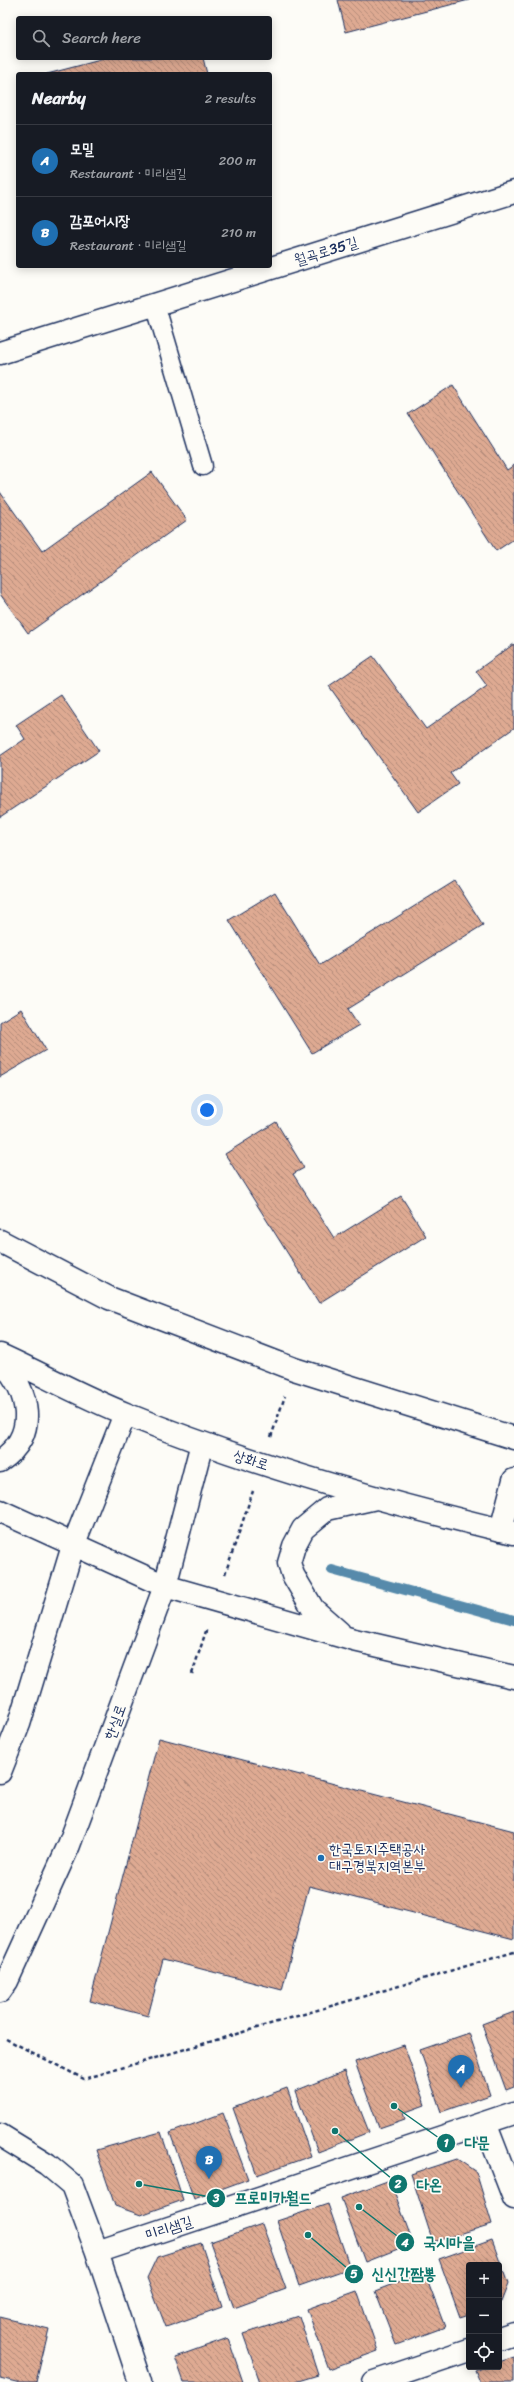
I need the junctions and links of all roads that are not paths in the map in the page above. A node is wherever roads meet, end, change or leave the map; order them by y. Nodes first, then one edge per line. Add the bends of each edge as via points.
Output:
1 (514, 192) edge
2 (272, 267) edge
3 (270, 268) edge
4 (155, 304) junction
5 (0, 353) edge
6 (204, 466) dead end
7 (0, 1241) edge
8 (0, 1354) edge
9 (0, 1360) edge
10 (125, 1414) junction
11 (514, 1438) edge
12 (202, 1443) junction
13 (0, 1461) edge
14 (514, 1480) edge
15 (376, 1498) junction
16 (0, 1511) edge
17 (507, 1532) edge
18 (73, 1546) junction
19 (165, 1586) junction
20 (344, 1637) junction
21 (514, 1677) edge
22 (0, 1772) edge
23 (0, 1991) edge
24 (514, 2113) edge
25 (486, 2123) junction
26 (0, 2136) edge
27 (514, 2198) edge
28 (97, 2252) junction
29 (514, 2334) edge
30 (502, 2338) edge
31 (466, 2351) edge
32 (140, 2382) edge
33 (374, 2382) edge

1 - 2 main road, 월곡로35길
3 - 4 main road, 월곡로35길
4 - 5 main road, 월곡로35길
4 - 6 lane
7 - 11 main road via 109,1298 294,1369
8 - 10 main road, 상화로
9 - 13 main road via 12,1372 23,1396 27,1426 17,1448
10 - 12 main road, 상화로
10 - 18 main road
12 - 15 main road, 상화로
12 - 19 main road, 한실로
14 - 17 main road
15 - 17 main road, 상화로
15 - 20 main road via 327,1509 303,1529 289,1563 313,1610
16 - 18 main road
18 - 19 main road
18 - 22 main road via 19,1724
19 - 20 main road
19 - 23 main road, 한실로 via 69,1845 7,1981
20 - 21 main road
24 - 25 main road, 미리샘길
25 - 27 main road
25 - 28 main road, 미리샘길
26 - 28 main road via 47,2164 72,2185
28 - 32 main road
29 - 30 main road
31 - 33 main road

